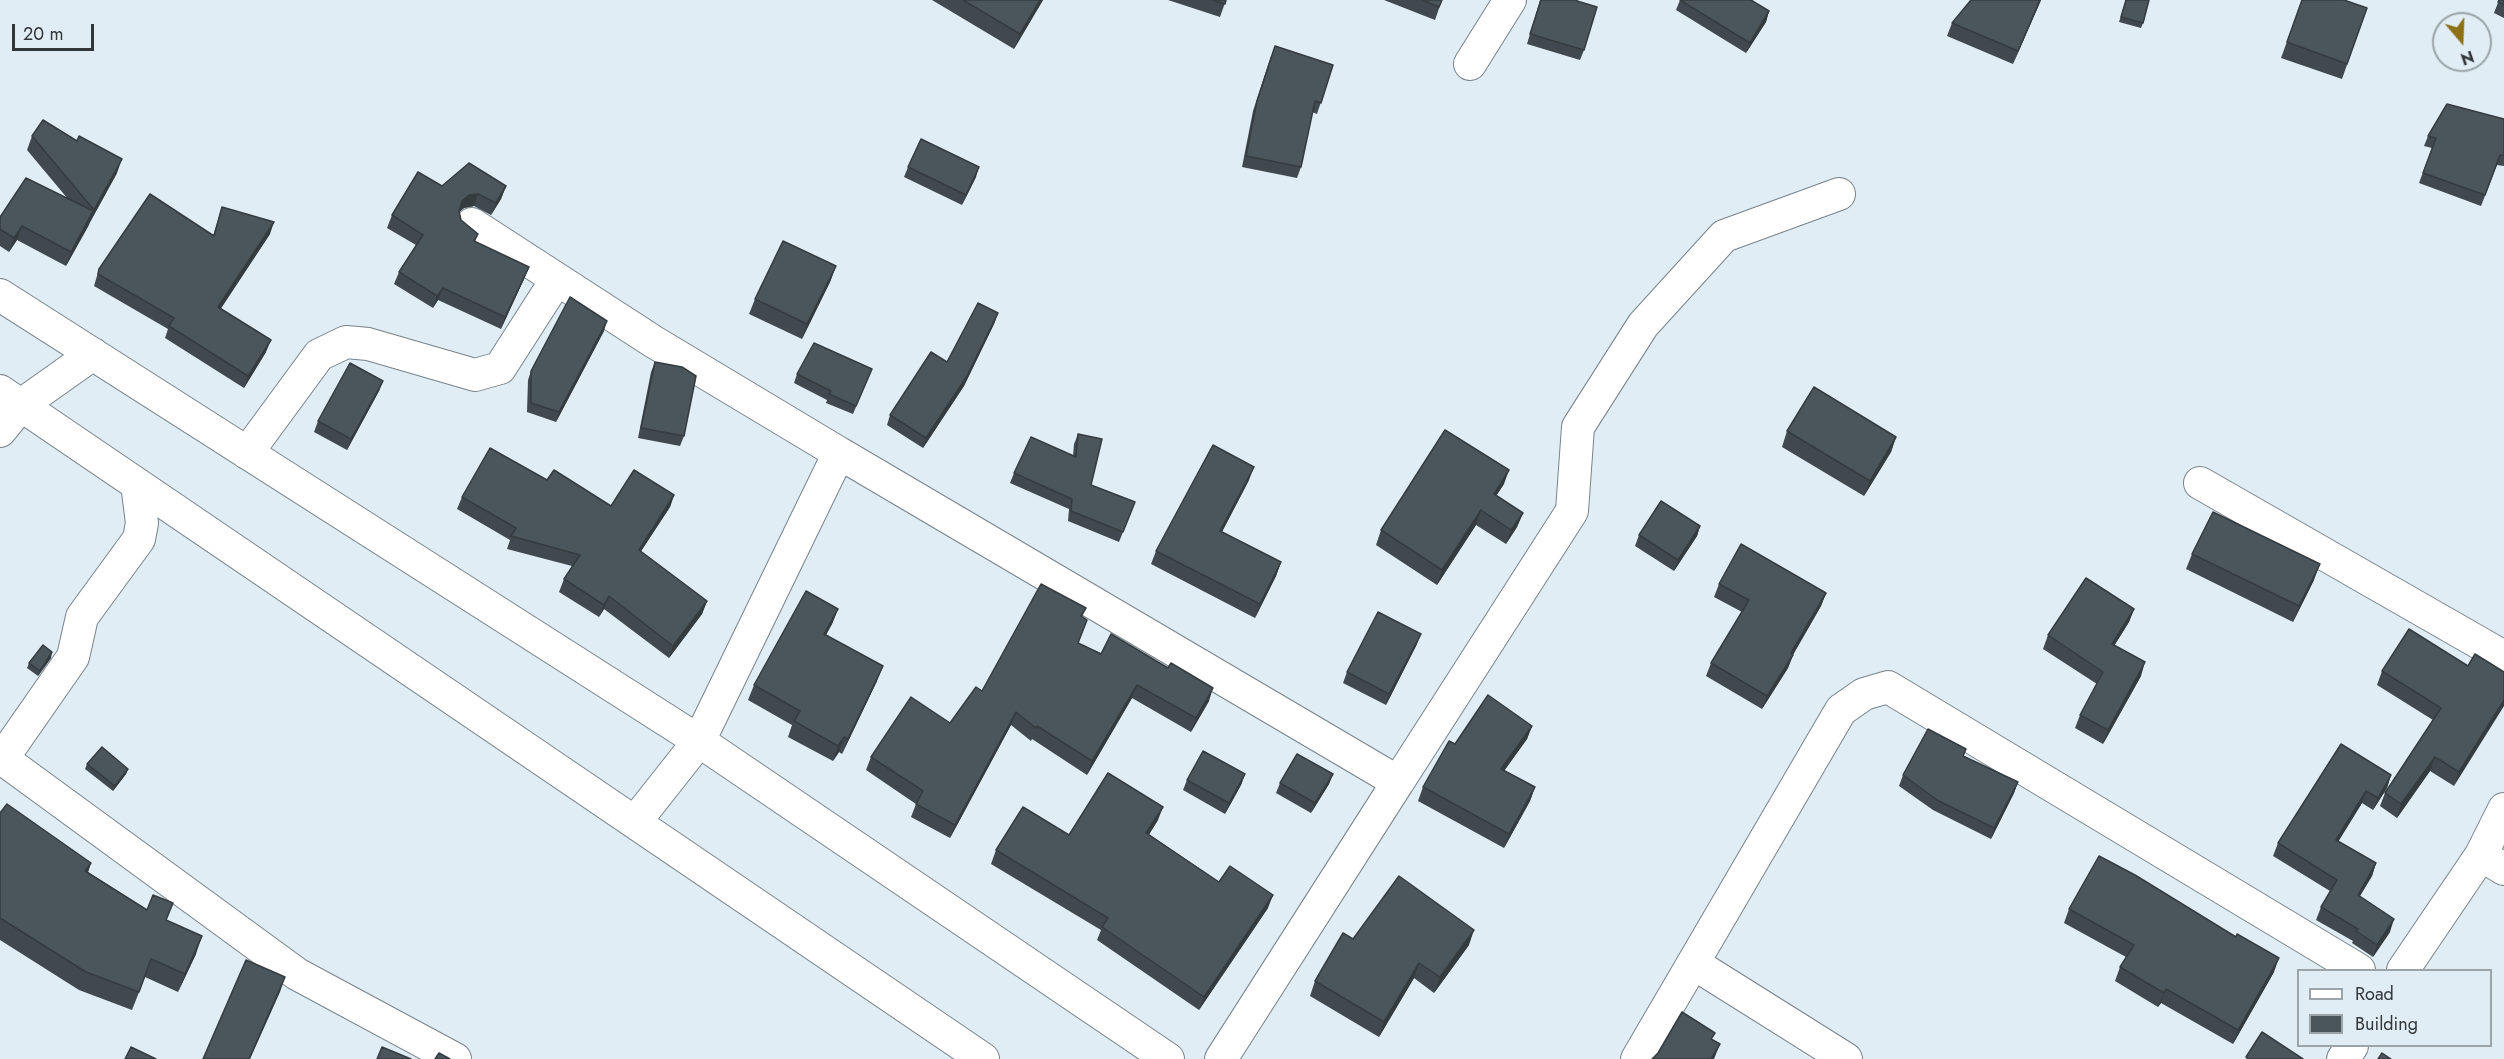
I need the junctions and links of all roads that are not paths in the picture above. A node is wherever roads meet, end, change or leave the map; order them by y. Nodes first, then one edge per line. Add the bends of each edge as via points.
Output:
1 (1510, 0) edge
2 (1470, 64) dead end
3 (1839, 194) dead end
4 (471, 224) dead end
5 (557, 279) junction
6 (0, 295) edge
7 (93, 354) junction
8 (11, 398) edge
9 (0, 431) edge
10 (247, 453) junction
11 (839, 453) junction
12 (2200, 483) dead end
13 (136, 484) junction
14 (2504, 657) edge
15 (699, 741) junction
16 (1, 758) edge
17 (1398, 782) junction
18 (2504, 809) edge
19 (635, 822) junction
20 (2493, 862) edge
21 (1694, 963) junction
22 (2357, 969) edge
23 (2404, 969) edge
24 (454, 1059) edge
25 (983, 1059) edge
26 (1168, 1059) edge
27 (1221, 1059) edge
28 (1637, 1059) edge
29 (1846, 1059) edge

1 - 2 street
3 - 17 street via 1724,236 1643,325 1578,428 1572,511
4 - 5 street
5 - 10 street via 500,368 475,375 368,344 346,342 319,355
5 - 11 street
6 - 7 street
7 - 8 street
7 - 10 street
8 - 9 street
8 - 13 street
10 - 15 street
11 - 15 street
11 - 17 street
12 - 14 street
13 - 16 street via 142,523 139,539 82,617 73,657
13 - 19 street
15 - 19 street
15 - 26 street
16 - 24 street via 297,974
17 - 27 street
18 - 20 street
19 - 25 street
20 - 23 street
21 - 22 street via 1841,710 1864,694 1888,687
21 - 28 street
21 - 29 street

